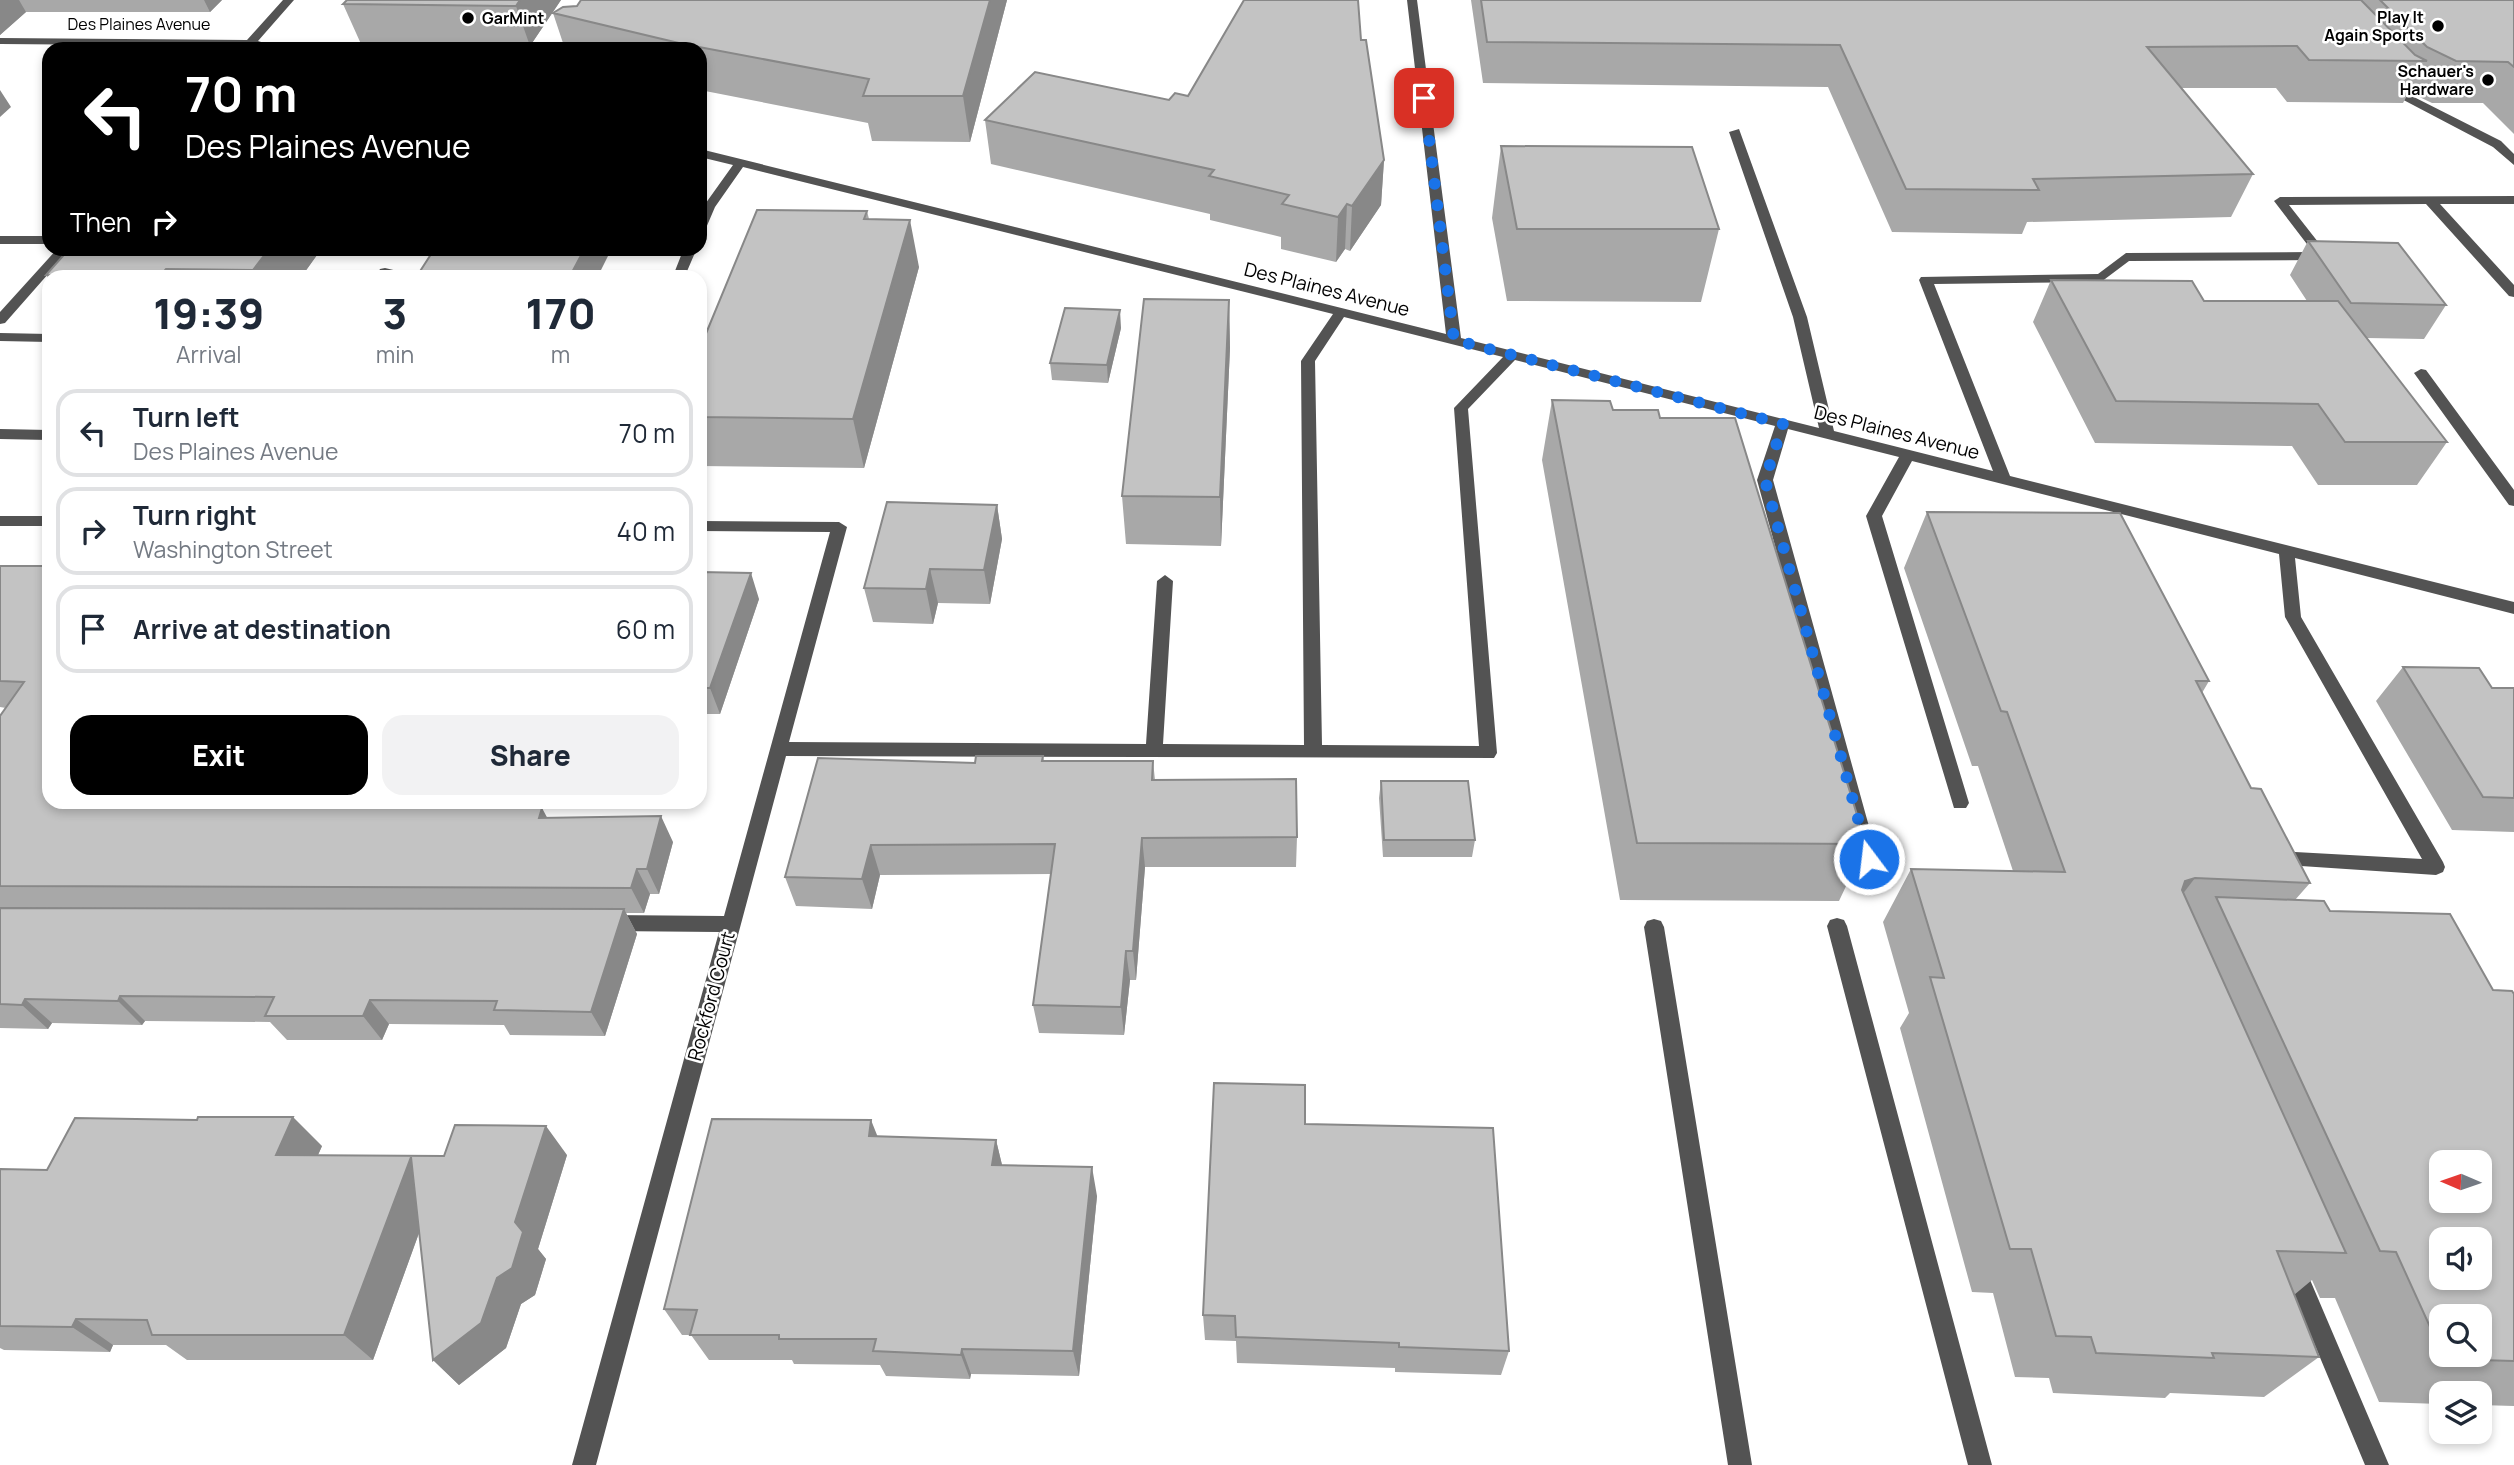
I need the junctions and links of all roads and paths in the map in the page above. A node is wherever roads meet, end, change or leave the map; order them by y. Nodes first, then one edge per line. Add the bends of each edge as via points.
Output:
1 (289, 0) edge
2 (1412, 0) edge
3 (0, 41) edge
4 (50, 42) edge
5 (252, 42) edge
6 (2381, 75) edge
7 (1735, 132) dead end
8 (707, 155) edge
9 (2514, 162) edge
10 (740, 163) junction
11 (2429, 200) junction
12 (2514, 200) edge
13 (707, 212) edge
14 (0, 240) edge
15 (42, 240) edge
16 (58, 256) edge
17 (45, 270) edge
18 (42, 273) edge
19 (2514, 293) edge
20 (1341, 312) junction
21 (0, 320) edge
22 (0, 337) edge
23 (42, 338) edge
24 (1454, 340) junction
25 (1512, 355) junction
26 (2421, 373) dead end
27 (1783, 424) junction
28 (0, 434) edge
29 (42, 435) edge
30 (1828, 435) junction
31 (1908, 455) junction
32 (2004, 480) junction
33 (2514, 501) edge
34 (2118, 508) junction
35 (0, 521) edge
36 (42, 521) edge
37 (707, 526) edge
38 (2116, 531) edge
39 (2286, 550) junction
40 (1165, 581) dead end
41 (2514, 608) edge
42 (779, 749) junction
43 (1154, 751) junction
44 (1313, 752) junction
45 (1961, 803) dead end
46 (2259, 858) edge
47 (1869, 859) dead end
48 (594, 923) edge
49 (731, 924) junction
50 (1837, 926) dead end
51 (1654, 927) dead end
52 (2285, 1247) edge
53 (584, 1465) edge
54 (1740, 1465) edge
55 (1980, 1465) edge
56 (2377, 1465) edge

1 - 5 street
2 - 24 street
3 - 4 street, Des Plaines Avenue
6 - 9 street via 2398,93 2497,144
7 - 30 street via 1800,317
8 - 10 street, Des Plaines Avenue
10 - 13 street
10 - 20 street, Des Plaines Avenue
11 - 12 street
11 - 19 street
11 - 32 street via 2280,201 2323,256 2126,257 2101,278 1926,279
14 - 15 street
16 - 17 street
18 - 21 street
20 - 24 street, Des Plaines Avenue
20 - 44 street via 1308,362
22 - 23 street
24 - 25 street, Des Plaines Avenue
25 - 27 street, Des Plaines Avenue
25 - 44 street via 1461,408 1488,753
26 - 33 street
27 - 30 street, Des Plaines Avenue
27 - 47 street via 1765,480
28 - 29 street
30 - 31 street, Des Plaines Avenue
31 - 32 street, Des Plaines Avenue
31 - 45 street via 1874,516
32 - 34 street, Des Plaines Avenue
34 - 38 street
34 - 39 street, Des Plaines Avenue
35 - 36 street
37 - 42 street, Rockford Court via 839,527
39 - 41 street, Des Plaines Avenue
39 - 46 street via 2292,617 2436,867
40 - 43 street
42 - 43 street
42 - 49 street, Rockford Court
43 - 44 street
48 - 49 street
49 - 53 street, Rockford Court
50 - 55 street
51 - 54 street
52 - 56 street

